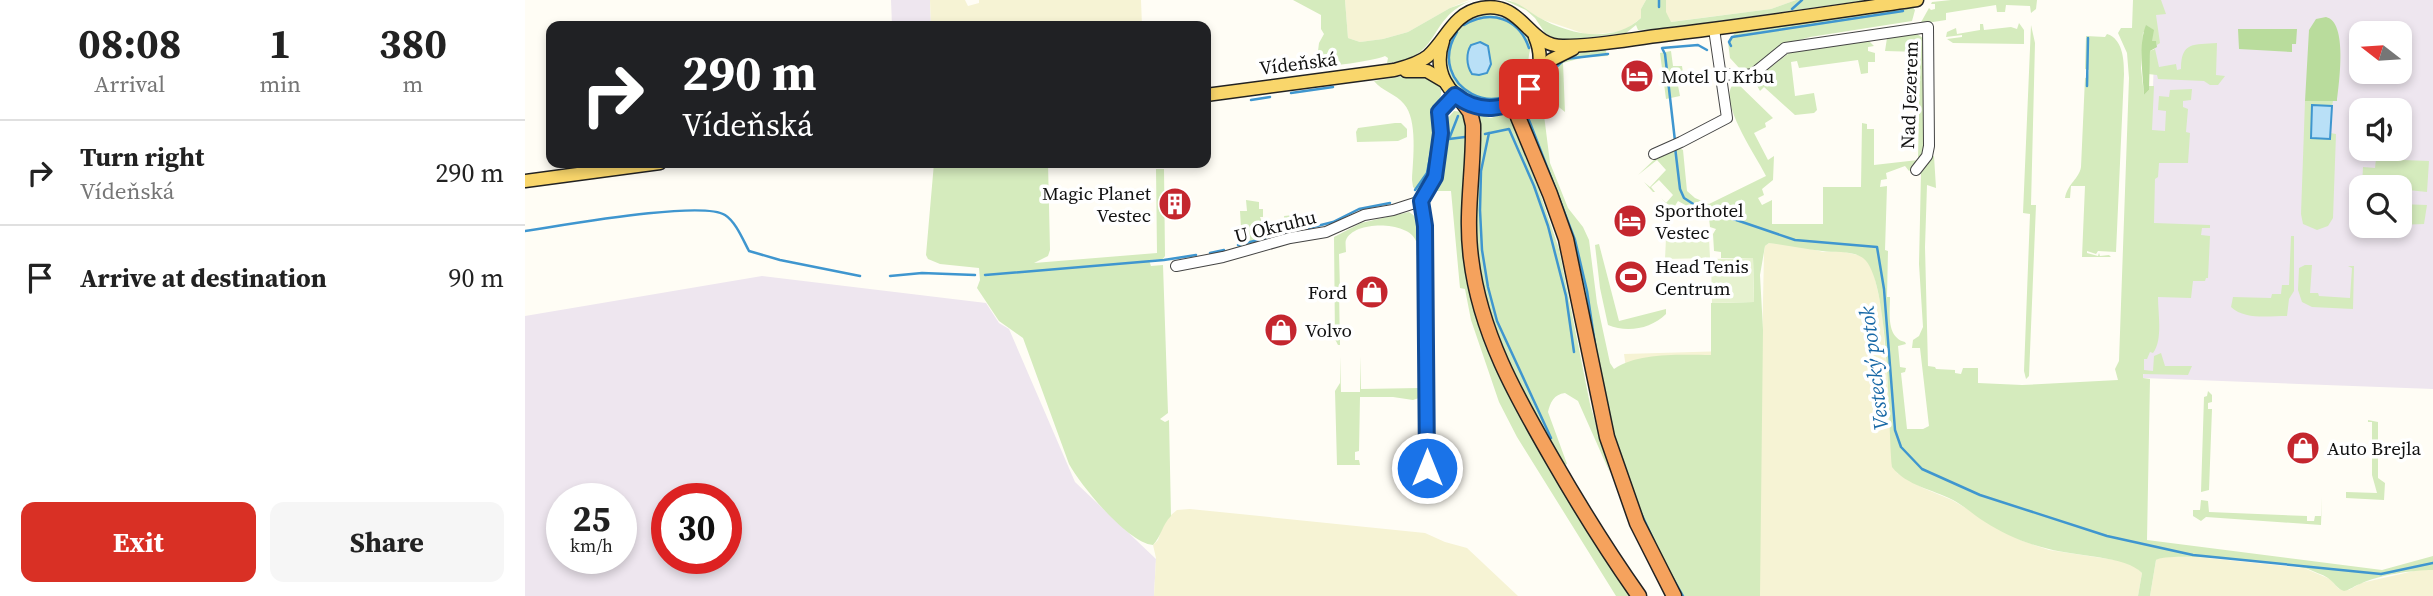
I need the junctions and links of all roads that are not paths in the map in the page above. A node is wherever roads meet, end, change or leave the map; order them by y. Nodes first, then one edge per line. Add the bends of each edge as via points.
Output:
1 (1917, 0) edge
2 (1714, 29) junction
3 (1532, 32) junction
4 (1444, 37) junction
5 (1585, 46) junction
6 (1395, 70) junction
7 (1721, 73) junction
8 (1536, 78) junction
9 (1446, 84) junction
10 (1211, 93) edge
11 (1524, 95) junction
12 (1458, 98) junction
13 (1654, 154) dead end
14 (622, 168) edge
15 (1916, 170) dead end
16 (525, 181) edge
17 (1421, 201) junction
18 (1176, 266) dead end
19 (1428, 492) dead end
20 (1639, 596) edge
21 (1674, 596) edge

1 - 2 main road, Vídeňská
2 - 5 main road, Vídeňská
2 - 7 street
3 - 4 main road, Vídeňská via 1513,14 1487,8 1463,15
3 - 5 main road, Vídeňská via 1548,45
3 - 8 main road via 1541,55
4 - 6 main road, Vídeňská via 1424,59
4 - 9 main road via 1439,59
5 - 8 main road, Vídeňská via 1556,57
6 - 9 main road, Vídeňská via 1427,71
6 - 10 main road, Vídeňská
7 - 13 street via 1727,118
7 - 15 street, Nad Jezerem via 1753,74 1785,48 1928,27 1929,146
8 - 11 main road, Vídeňská
9 - 12 main road, Vídeňská
11 - 12 main road via 1494,108
11 - 21 highway via 1518,117 1566,239 1607,438 1637,523
12 - 17 street via 1439,112 1435,177
12 - 20 highway via 1470,112 1473,125 1469,235 1487,330 1534,428
14 - 16 main road
17 - 18 street, U Okruhu via 1364,215 1326,232
17 - 19 street

